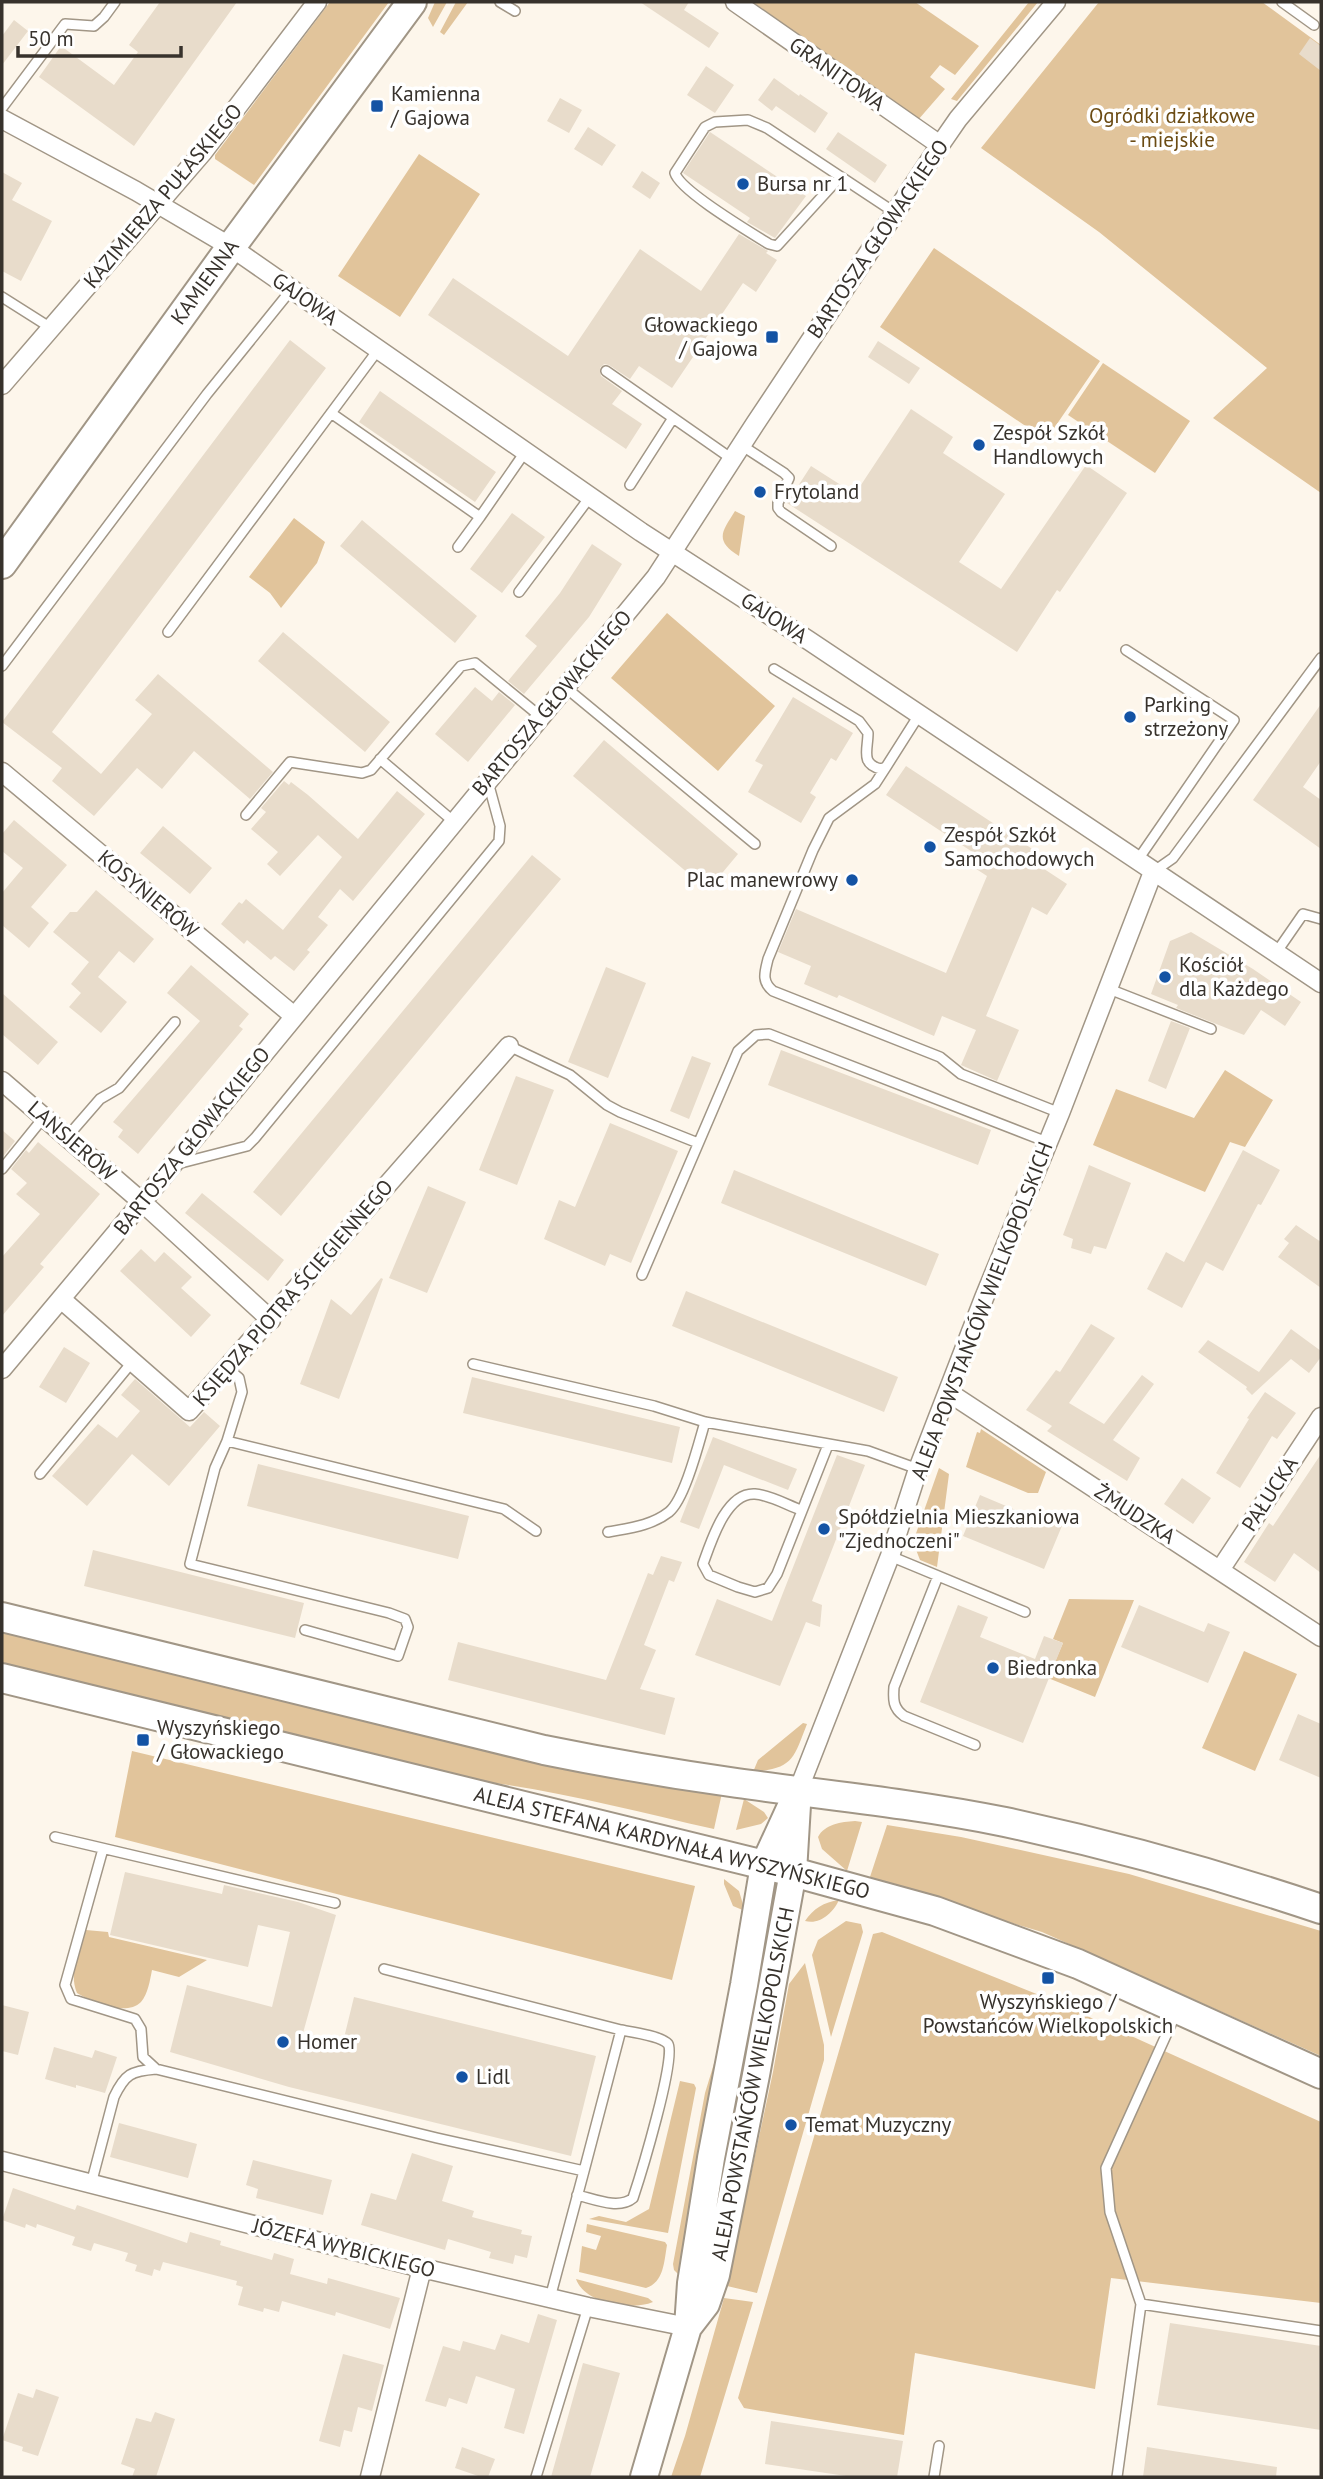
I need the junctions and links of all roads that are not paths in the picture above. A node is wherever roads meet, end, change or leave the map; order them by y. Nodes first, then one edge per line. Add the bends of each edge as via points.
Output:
1 (115, 2) edge
2 (317, 2) edge
3 (412, 2) edge
4 (500, 2) edge
5 (735, 2) edge
6 (1056, 2) edge
7 (1282, 2) edge
8 (515, 11) dead end
9 (1314, 25) dead end
10 (2, 108) edge
11 (2, 119) edge
12 (940, 145) junction
13 (840, 177) junction
14 (160, 204) junction
15 (894, 212) junction
16 (230, 247) junction
17 (291, 290) junction
18 (2, 297) edge
19 (51, 328) junction
20 (378, 350) junction
21 (607, 371) dead end
22 (2, 385) edge
23 (331, 412) junction
24 (673, 418) junction
25 (525, 452) junction
26 (737, 452) junction
27 (630, 485) dead end
28 (590, 497) junction
29 (480, 517) junction
30 (831, 546) dead end
31 (458, 547) dead end
32 (672, 552) junction
33 (2, 565) edge
34 (519, 593) dead end
35 (168, 632) dead end
36 (1126, 650) dead end
37 (1321, 658) edge
38 (2, 666) edge
39 (774, 669) dead end
40 (565, 687) junction
41 (919, 715) junction
42 (541, 717) junction
43 (380, 759) junction
44 (886, 767) junction
45 (2, 772) edge
46 (487, 780) junction
47 (246, 815) dead end
48 (453, 821) junction
49 (755, 844) dead end
50 (1137, 861) junction
51 (1153, 872) junction
52 (1321, 919) edge
53 (1276, 953) junction
54 (1321, 983) edge
55 (1109, 989) junction
56 (294, 1016) junction
57 (176, 1022) dead end
58 (1211, 1029) dead end
59 (509, 1046) joint
60 (2, 1081) edge
61 (1060, 1114) junction
62 (44, 1117) junction
63 (67, 1137) junction
64 (1047, 1142) junction
65 (698, 1143) junction
66 (172, 1165) junction
67 (2, 1168) edge
68 (142, 1202) junction
69 (642, 1275) dead end
70 (61, 1299) junction
71 (271, 1320) junction
72 (133, 1361) junction
73 (473, 1364) dead end
74 (2, 1369) edge
75 (228, 1369) junction
76 (948, 1392) junction
77 (1321, 1417) edge
78 (705, 1422) junction
79 (227, 1441) junction
80 (828, 1445) junction
81 (918, 1469) junction
82 (40, 1474) dead end
83 (801, 1510) junction
84 (536, 1531) dead end
85 (608, 1532) dead end
86 (890, 1556) junction
87 (1220, 1570) junction
88 (938, 1576) junction
89 (1025, 1612) dead end
90 (2, 1617) edge
91 (305, 1630) dead end
92 (1321, 1637) edge
93 (2, 1678) edge
94 (975, 1745) dead end
95 (798, 1791) junction
96 (55, 1837) dead end
97 (103, 1849) junction
98 (764, 1865) junction
99 (793, 1872) junction
100 (335, 1903) dead end
101 (1321, 1909) edge
102 (384, 1969) dead end
103 (1178, 2009) junction
104 (621, 2030) junction
105 (156, 2069) junction
106 (1321, 2074) edge
107 (2, 2161) edge
108 (584, 2171) junction
109 (91, 2184) junction
110 (577, 2195) junction
111 (422, 2268) junction
112 (550, 2298) junction
113 (1141, 2304) junction
114 (588, 2307) junction
115 (688, 2327) junction
116 (1321, 2332) edge
117 (939, 2446) dead end
118 (370, 2477) edge
119 (536, 2477) edge
120 (644, 2477) edge
121 (934, 2477) edge
122 (1117, 2477) edge

1 - 10 lane via 94,26 65,24
2 - 14 street, KAZIMIERZA PUŁASKIEGO
3 - 16 main road, KAMIENNA
4 - 8 lane
5 - 12 street, GRANITOWA
6 - 12 street, BARTOSZA GŁOWACKIEGO
7 - 9 lane
11 - 14 street
12 - 15 street, BARTOSZA GŁOWACKIEGO
13 - 13 lane via 748,120 705,127 675,173 690,191 777,246
13 - 15 lane
14 - 16 street, GAJOWA
14 - 19 street, KAZIMIERZA PUŁASKIEGO
15 - 26 street, BARTOSZA GŁOWACKIEGO
16 - 17 street, GAJOWA
16 - 33 main road, KAMIENNA
17 - 20 street, GAJOWA
17 - 38 lane
18 - 19 lane
19 - 22 street, KAZIMIERZA PUŁASKIEGO
20 - 23 lane
20 - 25 street, GAJOWA
21 - 24 lane
23 - 29 lane
23 - 35 lane
24 - 26 lane
24 - 27 lane
25 - 28 street, GAJOWA
25 - 29 lane
26 - 30 lane via 784,473 789,478 778,503 781,512
26 - 32 street, BARTOSZA GŁOWACKIEGO
28 - 32 street, GAJOWA
28 - 34 lane
29 - 31 lane
32 - 40 street, BARTOSZA GŁOWACKIEGO
32 - 41 street, GAJOWA
36 - 50 lane via 1234,720
37 - 51 lane via 1173,858
39 - 44 lane via 859,722 869,733 866,760 873,767
40 - 42 street, BARTOSZA GŁOWACKIEGO
40 - 49 lane
41 - 44 lane
41 - 50 street, GAJOWA
42 - 43 lane via 475,663 461,666
42 - 46 street, BARTOSZA GŁOWACKIEGO
43 - 47 lane via 362,773 290,762
43 - 48 lane
44 - 61 lane via 875,784 829,818 768,959 766,985 940,1057 961,1074
45 - 56 street, KOSYNIERÓW
46 - 48 street, BARTOSZA GŁOWACKIEGO
46 - 66 lane via 500,826 499,841 247,1146
48 - 56 street, BARTOSZA GŁOWACKIEGO
50 - 51 street, GAJOWA
51 - 53 street, GAJOWA
51 - 55 street, ALEJA POWSTAŃCÓW WIELKOPOLSKICH
52 - 53 lane via 1303,914
53 - 54 street, GAJOWA
55 - 58 lane
55 - 61 street, ALEJA POWSTAŃCÓW WIELKOPOLSKICH
56 - 66 street, BARTOSZA GŁOWACKIEGO
57 - 63 lane via 119,1088 100,1099
59 - 65 lane via 570,1075 620,1112
59 - 71 street, KSIĘDZA PIOTRA ŚCIEGIENNEGO
60 - 62 street, LANSJERÓW
61 - 64 street, ALEJA POWSTAŃCÓW WIELKOPOLSKICH
62 - 63 street, LANSJERÓW
62 - 67 lane
63 - 68 street, LANSJERÓW
64 - 65 lane via 769,1034 756,1035 738,1051
64 - 76 street, ALEJA POWSTAŃCÓW WIELKOPOLSKICH
65 - 69 lane
66 - 68 street, BARTOSZA GŁOWACKIEGO
68 - 70 street, BARTOSZA GŁOWACKIEGO
68 - 71 street, LANSJERÓW
70 - 72 street, KSIĘDZA PIOTRA ŚCIEGIENNEGO
70 - 74 street, BARTOSZA GŁOWACKIEGO
71 - 75 street, KSIĘDZA PIOTRA ŚCIEGIENNEGO
72 - 75 street, KSIĘDZA PIOTRA ŚCIEGIENNEGO via 189,1411
72 - 82 lane
73 - 78 lane
75 - 79 lane via 239,1378 242,1392
76 - 81 street, ALEJA POWSTAŃCÓW WIELKOPOLSKICH
76 - 87 street, ŻMUDZKA
77 - 87 street, PAŁUCKA
78 - 80 lane
78 - 85 lane via 692,1469 671,1511 645,1525
79 - 84 lane via 504,1509
79 - 91 lane via 215,1468 190,1564 389,1613 405,1619 408,1627 398,1656
80 - 81 lane via 869,1451
80 - 83 lane
81 - 86 street, ALEJA POWSTAŃCÓW WIELKOPOLSKICH
83 - 83 lane via 768,1588 755,1592 709,1575 703,1564 731,1504 741,1495 755,1494
86 - 88 lane
86 - 95 street, ALEJA POWSTAŃCÓW WIELKOPOLSKICH
87 - 92 street, ŻMUDZKA
88 - 89 lane
88 - 94 lane via 893,1700 904,1716
90 - 95 main road via 544,1750
93 - 98 main road, ALEJA STEFANA KARDYNAŁA WYSZYŃSKIEGO
95 - 98 street, ALEJA POWSTAŃCÓW WIELKOPOLSKICH
95 - 99 street, ALEJA POWSTAŃCÓW WIELKOPOLSKICH
95 - 101 main road via 1003,1822 1132,1852
96 - 97 lane
97 - 100 lane
97 - 105 lane via 65,1985 71,1999 135,2019 141,2029 144,2057
98 - 99 main road, ALEJA STEFANA KARDYNAŁA WYSZYŃSKIEGO
98 - 115 street, ALEJA POWSTAŃCÓW WIELKOPOLSKICH via 711,2158
99 - 103 main road, ALEJA STEFANA KARDYNAŁA WYSZYŃSKIEGO via 935,1911 1078,1964
99 - 115 street, ALEJA POWSTAŃCÓW WIELKOPOLSKICH via 716,2275 706,2304
102 - 104 lane
103 - 106 main road, ALEJA STEFANA KARDYNAŁA WYSZYŃSKIEGO
103 - 113 lane via 1106,2168 1110,2212
104 - 108 lane
104 - 110 lane via 667,2044 671,2052 667,2074 633,2198 618,2204
105 - 108 lane
105 - 109 lane via 133,2071 120,2084
107 - 109 street, JÓZEFA WYBICKIEGO
108 - 110 lane
109 - 111 street, JÓZEFA WYBICKIEGO
110 - 112 lane
111 - 112 street, JÓZEFA WYBICKIEGO
111 - 118 street
112 - 114 street, JÓZEFA WYBICKIEGO
113 - 116 lane
113 - 122 lane
114 - 115 street, JÓZEFA WYBICKIEGO
114 - 119 lane
115 - 120 street, ALEJA POWSTAŃCÓW WIELKOPOLSKICH
117 - 121 lane

